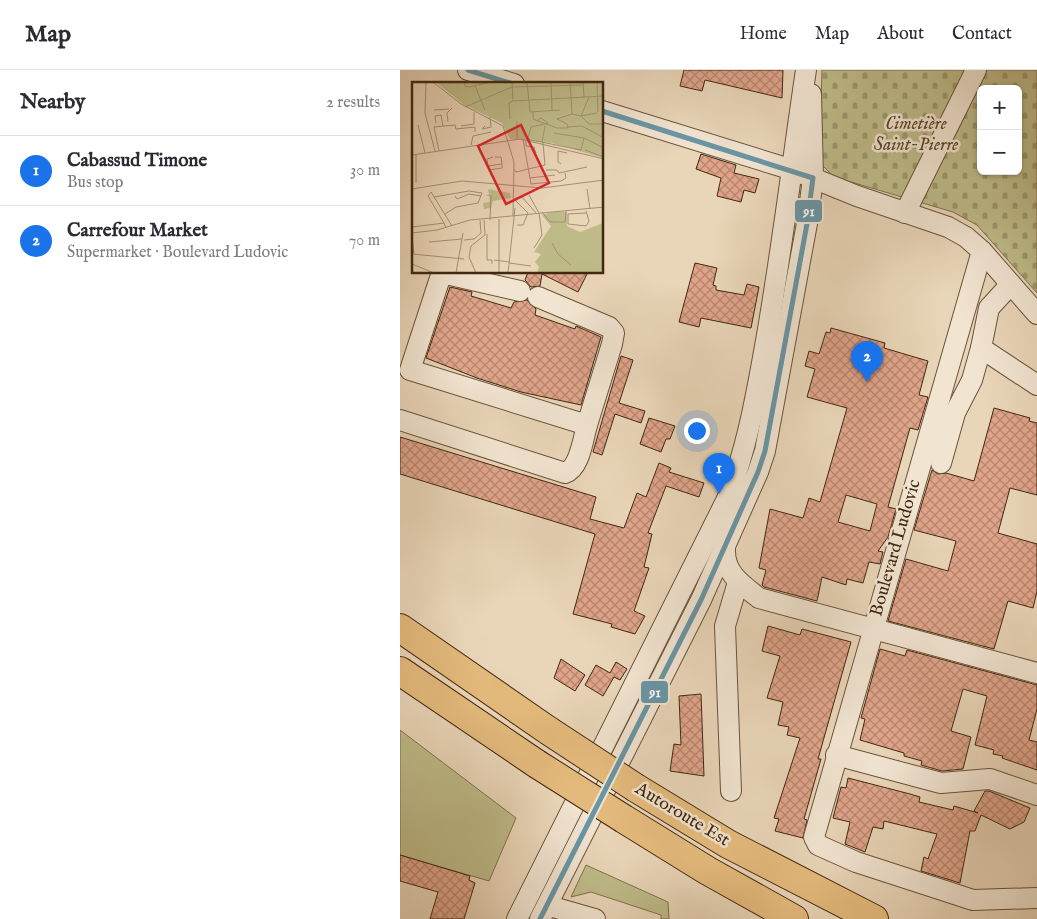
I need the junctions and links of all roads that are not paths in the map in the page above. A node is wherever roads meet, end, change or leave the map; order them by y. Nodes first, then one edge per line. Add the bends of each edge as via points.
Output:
1 (468, 70) edge
2 (806, 70) edge
3 (811, 70) edge
4 (976, 70) edge
5 (507, 82) edge
6 (604, 112) edge
7 (793, 170) junction
8 (813, 178) junction
9 (905, 213) junction
10 (982, 251) junction
11 (1011, 284) junction
12 (1037, 314) edge
13 (981, 348) junction
14 (1037, 386) edge
15 (765, 396) junction
16 (400, 420) edge
17 (587, 425) junction
18 (941, 463) dead end
19 (706, 540) junction
20 (725, 549) junction
21 (738, 582) junction
22 (759, 598) junction
23 (701, 600) junction
24 (732, 606) junction
25 (400, 628) edge
26 (872, 628) junction
27 (400, 671) edge
28 (1037, 673) edge
29 (836, 755) junction
30 (731, 791) dead end
31 (1037, 794) edge
32 (536, 884) junction
33 (1037, 898) edge
34 (550, 909) edge
35 (517, 919) edge
36 (527, 919) edge
37 (595, 919) edge
38 (794, 919) edge
39 (874, 919) edge

1 - 5 street
2 - 7 street
3 - 8 street
4 - 9 street
6 - 7 street
7 - 8 street
7 - 15 street
8 - 9 street
8 - 15 street via 808,218
9 - 10 street via 948,227
10 - 11 street
10 - 26 street, Boulevard Ludovic
11 - 12 street
11 - 13 street via 989,308
13 - 14 street
13 - 18 street via 972,380 955,413
15 - 19 street via 727,499
15 - 20 street via 765,451
16 - 17 street via 565,473 576,464
17 - 17 street via 410,370 441,275 529,294 609,327 614,333 612,344
19 - 23 street via 694,584
19 - 32 street
20 - 21 street via 724,562
20 - 23 street
21 - 22 street
21 - 24 street
22 - 24 street
22 - 26 street
23 - 24 street
23 - 34 street
24 - 30 street via 724,626
25 - 39 highway, Autoroute Est, bridge via 636,788 728,844
26 - 28 street
26 - 29 street, Boulevard Ludovic
27 - 38 highway, Autoroute Est, bridge via 536,764 708,871
29 - 31 street via 941,783 990,779
29 - 33 street, Boulevard Ludovic via 814,837 818,845 856,862 973,900
32 - 35 street
32 - 36 street
34 - 37 street

